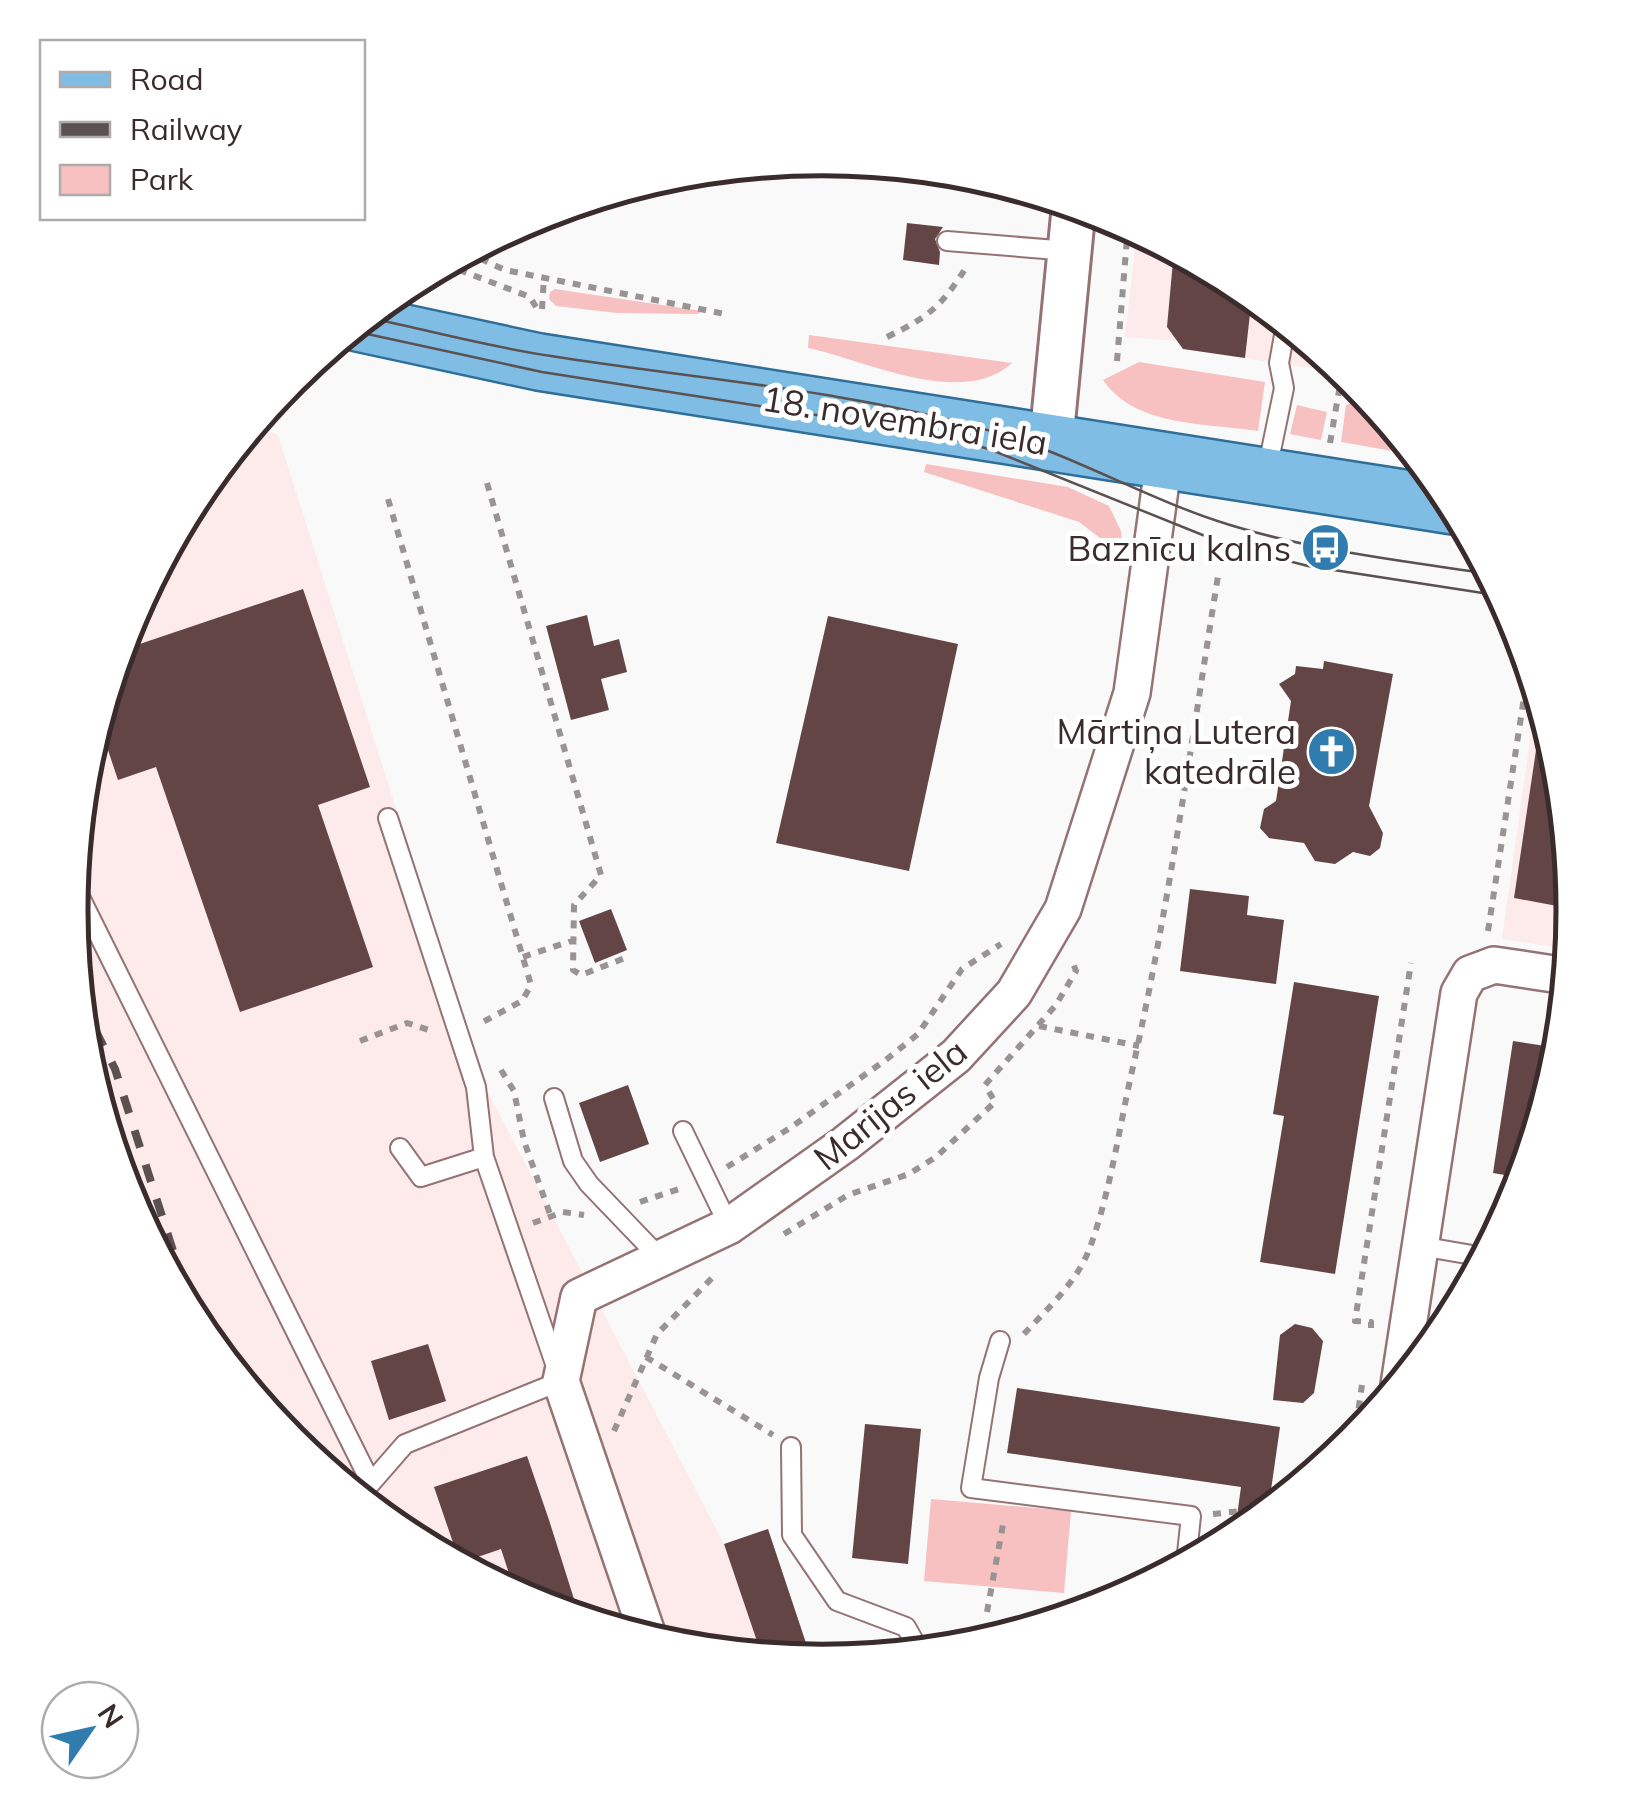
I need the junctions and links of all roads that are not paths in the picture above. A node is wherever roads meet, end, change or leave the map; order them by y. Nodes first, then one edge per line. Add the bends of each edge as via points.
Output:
1 (1073, 221) edge
2 (948, 241) dead end
3 (1070, 251) junction
4 (376, 327) edge
5 (1283, 340) edge
6 (1051, 443) junction
7 (1164, 460) junction
8 (1266, 476) junction
9 (1432, 503) edge
10 (388, 818) dead end
11 (88, 915) edge
12 (1552, 974) edge
13 (554, 1098) dead end
14 (683, 1132) dead end
15 (400, 1148) dead end
16 (484, 1157) junction
17 (729, 1226) junction
18 (1420, 1246) junction
19 (1469, 1254) edge
20 (660, 1258) junction
21 (1000, 1340) road end
22 (1403, 1358) edge
23 (561, 1381) junction
24 (791, 1447) road end
25 (371, 1483) junction
26 (366, 1485) edge
27 (1188, 1546) edge
28 (643, 1622) edge
29 (913, 1638) edge

1 - 3 street
2 - 3 lane
3 - 6 street
4 - 6 main road, 18. novembra iela via 539,362
5 - 8 lane via 1278,363 1284,388
6 - 7 main road, 18. novembra iela
7 - 8 main road, 18. novembra iela
7 - 17 street, Marijas iela via 1132,693 1063,909 1014,994 956,1056
8 - 9 main road, 18. novembra iela
10 - 16 lane via 466,1027
11 - 25 lane
12 - 18 street via 1494,965 1476,971 1458,993
13 - 20 lane via 573,1160
14 - 17 lane
15 - 16 lane via 421,1177
16 - 23 lane
17 - 20 street, Marijas iela
18 - 19 lane
18 - 22 street
20 - 23 street, Marijas iela via 579,1297
21 - 27 lane via 971,1488 1191,1516
23 - 25 lane via 404,1444
23 - 28 street
24 - 29 lane via 792,1535 837,1601 906,1626
25 - 26 lane

